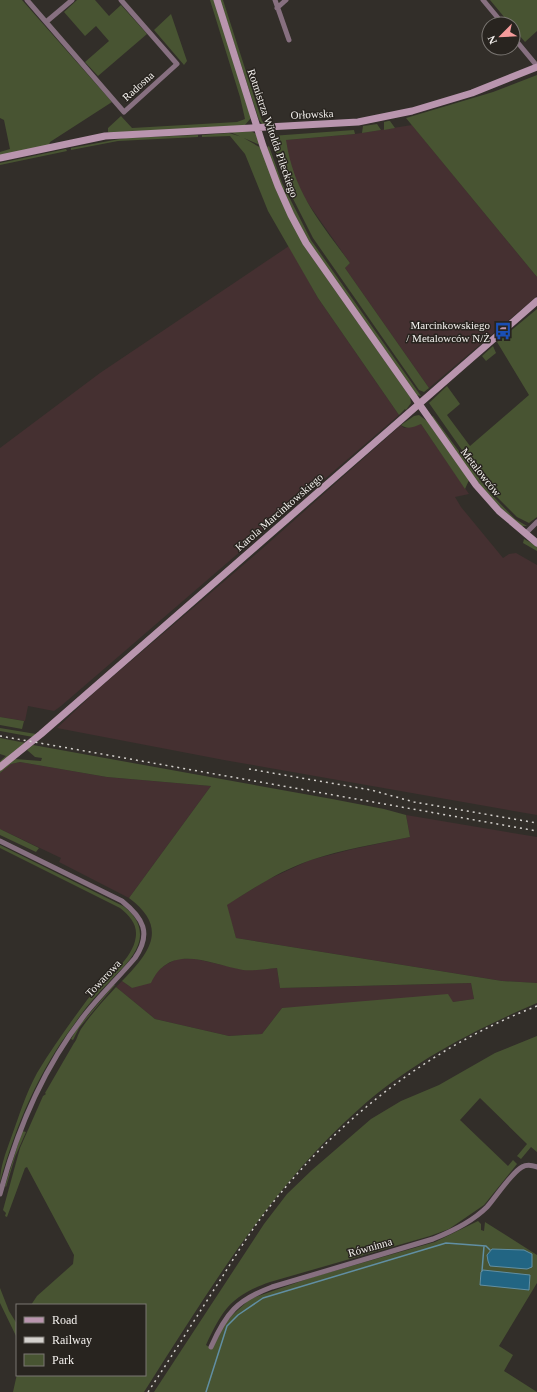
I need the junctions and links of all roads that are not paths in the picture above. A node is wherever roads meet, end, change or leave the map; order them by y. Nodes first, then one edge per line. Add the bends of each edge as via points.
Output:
1 (27, 0) edge
2 (72, 0) edge
3 (121, 0) edge
4 (217, 0) edge
5 (275, 0) edge
6 (286, 0) edge
7 (483, 0) edge
8 (277, 8) junction
9 (496, 16) edge
10 (46, 22) junction
11 (289, 40) dead end
12 (521, 47) edge
13 (537, 67) edge
14 (258, 128) junction
15 (0, 158) edge
16 (537, 301) edge
17 (418, 404) junction
18 (537, 522) edge
19 (525, 534) junction
20 (537, 543) edge
21 (0, 767) edge
22 (0, 842) edge
23 (537, 1167) edge
24 (0, 1194) edge
25 (211, 1347) dead end

1 - 10 street, Radosna
2 - 10 street
3 - 10 street, Radosna via 177,64 124,112
4 - 14 street, Rotmistrza Witolda Pileckiego
5 - 8 street
6 - 8 street
7 - 9 street
8 - 11 street
12 - 13 street
13 - 14 street, Orłowska via 472,93 412,111 358,122
14 - 15 street, Orłowska via 105,136
14 - 17 street, Rotmistrza Witolda Pileckiego via 278,186 306,243
16 - 17 street, Karola Marcinkowskiego
17 - 19 street, Metalowców via 476,485 499,511
17 - 21 street, Karola Marcinkowskiego
18 - 19 street
19 - 20 street, Metalowców
22 - 24 street, Towarowa via 122,901 138,915 144,933 135,958 83,1016 47,1072 18,1135
23 - 25 street, Równinna via 528,1165 517,1170 487,1208 451,1232 272,1287 248,1297 226,1316

